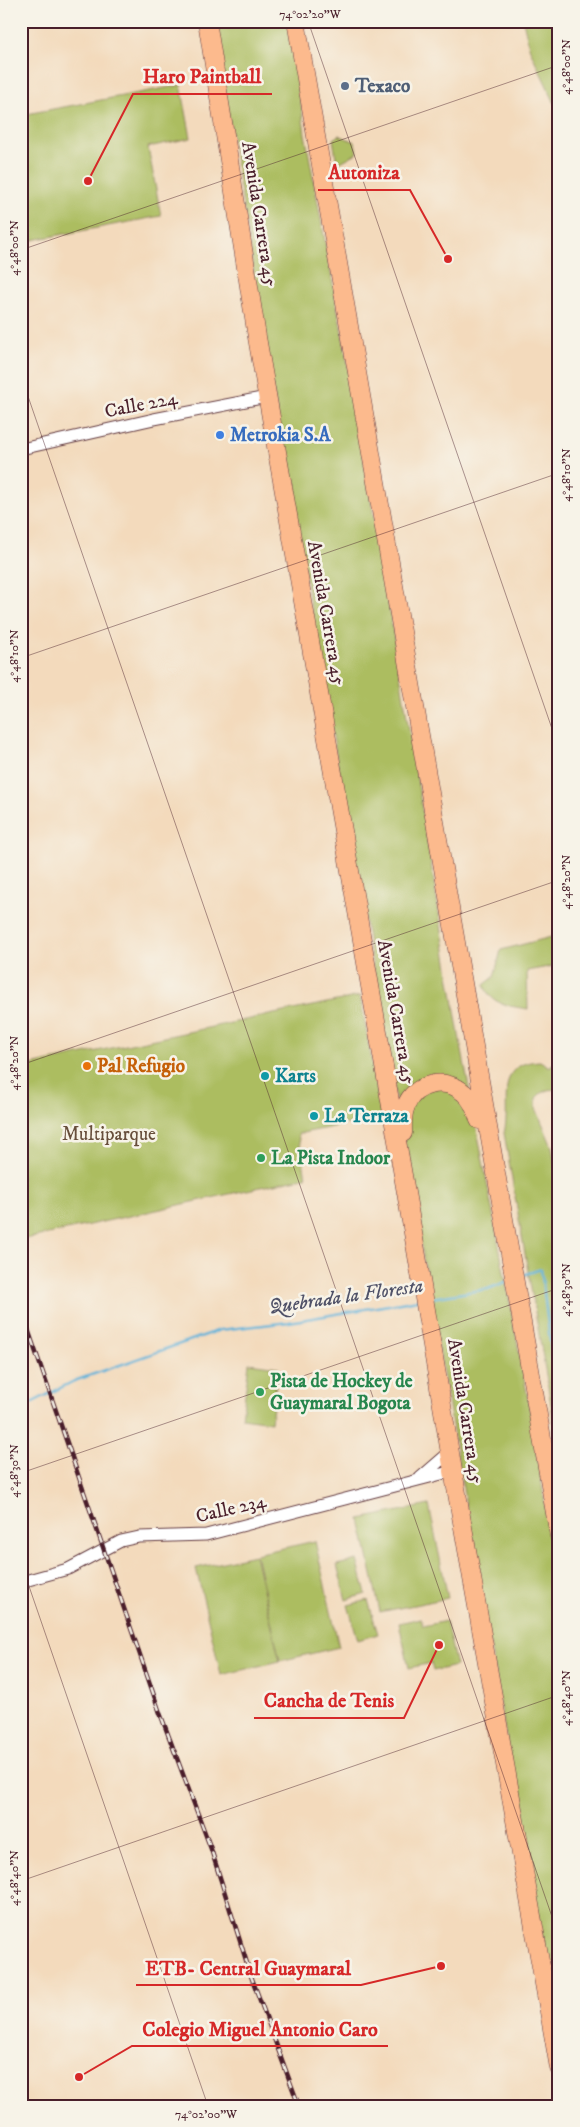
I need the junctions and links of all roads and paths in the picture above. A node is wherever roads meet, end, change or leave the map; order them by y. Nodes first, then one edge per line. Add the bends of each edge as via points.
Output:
1 (207, 21) edge
2 (296, 21) edge
3 (267, 397) junction
4 (21, 449) edge
5 (497, 1185) junction
6 (406, 1193) junction
7 (450, 1452) junction
8 (552, 1459) edge
9 (452, 1471) junction
10 (419, 1479) junction
11 (559, 1536) edge
12 (21, 1582) edge
13 (557, 2049) edge
14 (559, 2068) edge

1 - 3 highway, Avenida Carrera 45
2 - 5 highway
3 - 4 street, Calle 224
3 - 6 highway, Avenida Carrera 45
5 - 6 highway via 474,1106 463,1092 439,1083 421,1088 405,1107
5 - 8 highway
6 - 7 highway, Avenida Carrera 45
7 - 9 highway, Avenida Carrera 45
7 - 10 street
8 - 11 highway
9 - 10 street, Calle 234
9 - 13 highway, Avenida Carrera 45
10 - 12 street, Calle 234 via 206,1535 139,1537 121,1541 68,1569
13 - 14 highway, Avenida Carrera 45

